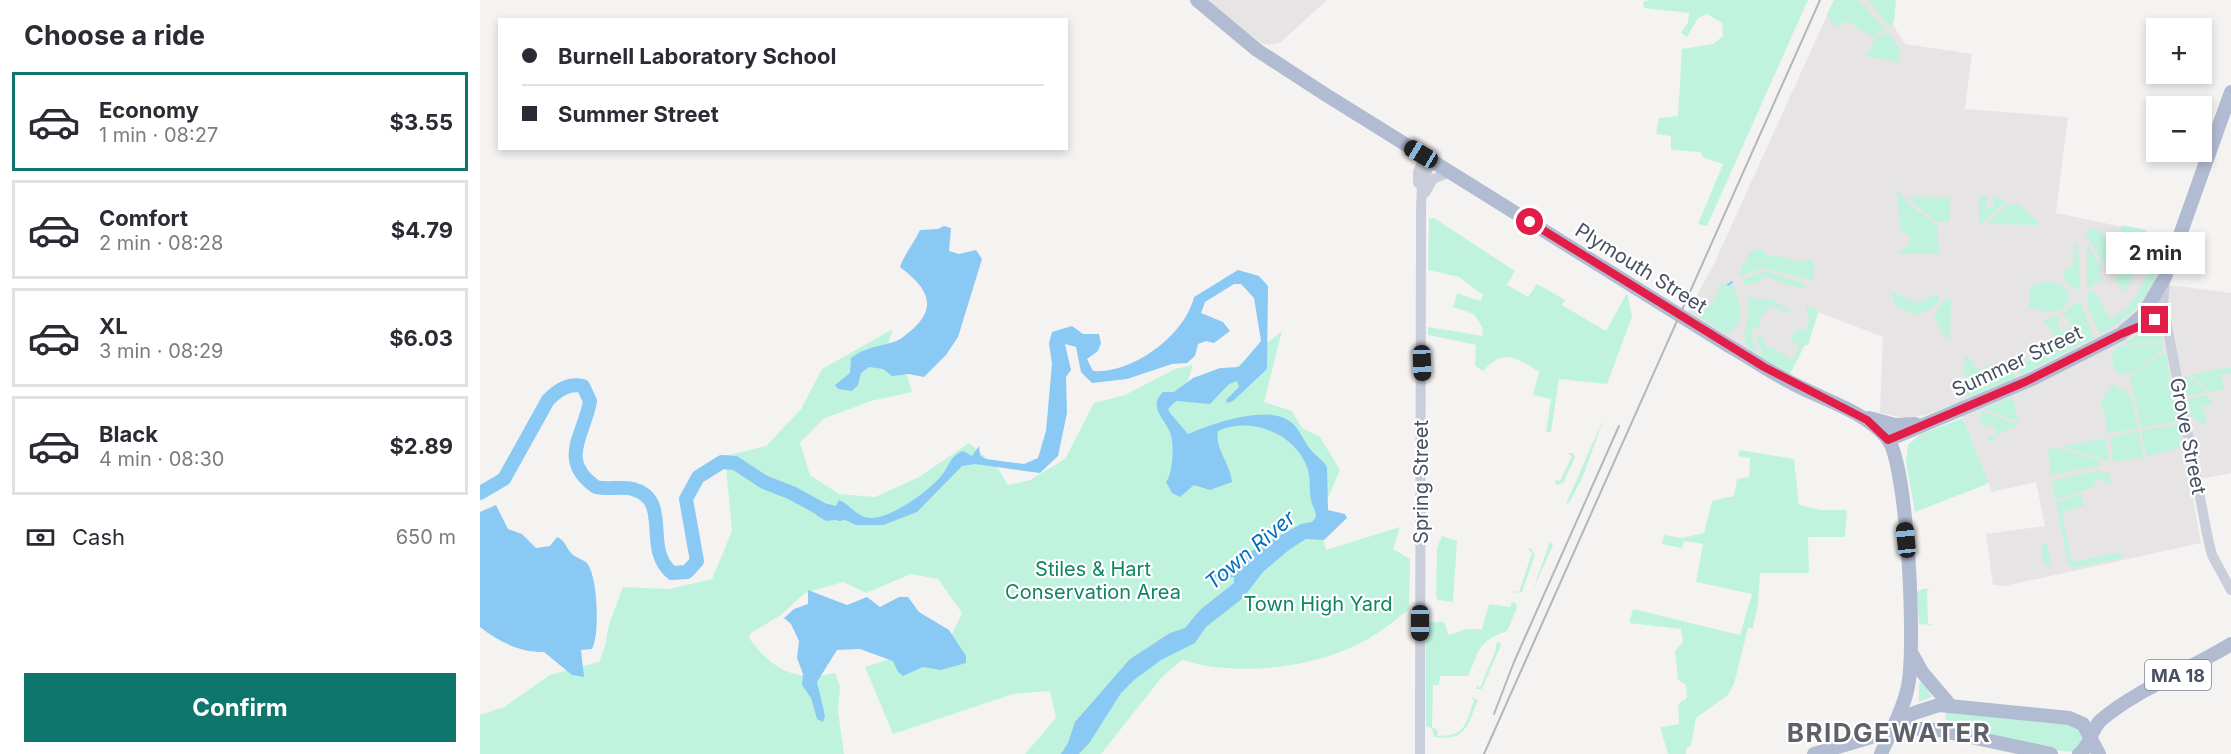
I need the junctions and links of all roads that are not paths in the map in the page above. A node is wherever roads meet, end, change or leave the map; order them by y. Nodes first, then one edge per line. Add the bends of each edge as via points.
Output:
1 (1197, 0) edge
2 (2231, 92) edge
3 (1428, 158) junction
4 (1450, 172) junction
5 (1421, 206) junction
6 (2165, 277) junction
7 (2166, 319) junction
8 (2121, 334) junction
9 (1856, 414) junction
10 (1928, 422) junction
11 (1888, 440) junction
12 (2231, 590) edge
13 (2231, 644) edge
14 (1912, 654) junction
15 (2124, 704) junction
16 (1950, 705) junction
17 (2069, 718) junction
18 (1891, 729) junction
19 (1948, 732) junction
20 (2091, 738) junction
21 (1420, 754) edge
22 (1814, 754) edge
23 (1881, 754) edge
24 (2051, 754) edge
25 (2079, 754) edge
26 (2099, 754) edge

1 - 3 main road, Plymouth Street via 1265,56
2 - 6 main road, Summer Street
3 - 4 main road, Plymouth Street
3 - 5 street, Spring Street
4 - 5 street via 1430,182
4 - 9 main road, Plymouth Street via 1764,367
5 - 21 street, Spring Street
6 - 7 street, Grove Street
6 - 8 main road, Summer Street via 2143,315
7 - 8 street, Summer Street via 2147,322
7 - 12 street, Grove Street via 2209,546
8 - 10 main road, Summer Street via 2025,382
9 - 10 main road, Summer Street via 1894,425
9 - 11 main road, Plymouth Street
10 - 11 main road, Summer Street
11 - 14 main road via 1894,453 1905,525
13 - 15 main road, MA 18
14 - 16 main road
14 - 18 main road via 1908,687
15 - 17 main road, MA 18
15 - 20 main road, MA 18 via 2099,722
16 - 17 main road, MA 18
16 - 18 main road, MA 18 via 1921,710
16 - 19 main road via 1937,717 1940,727
17 - 20 main road via 2081,722
18 - 19 main road, MA 18
18 - 22 main road, MA 18
18 - 23 main road
19 - 24 main road, MA 18
20 - 25 main road, MA 18
20 - 26 main road

